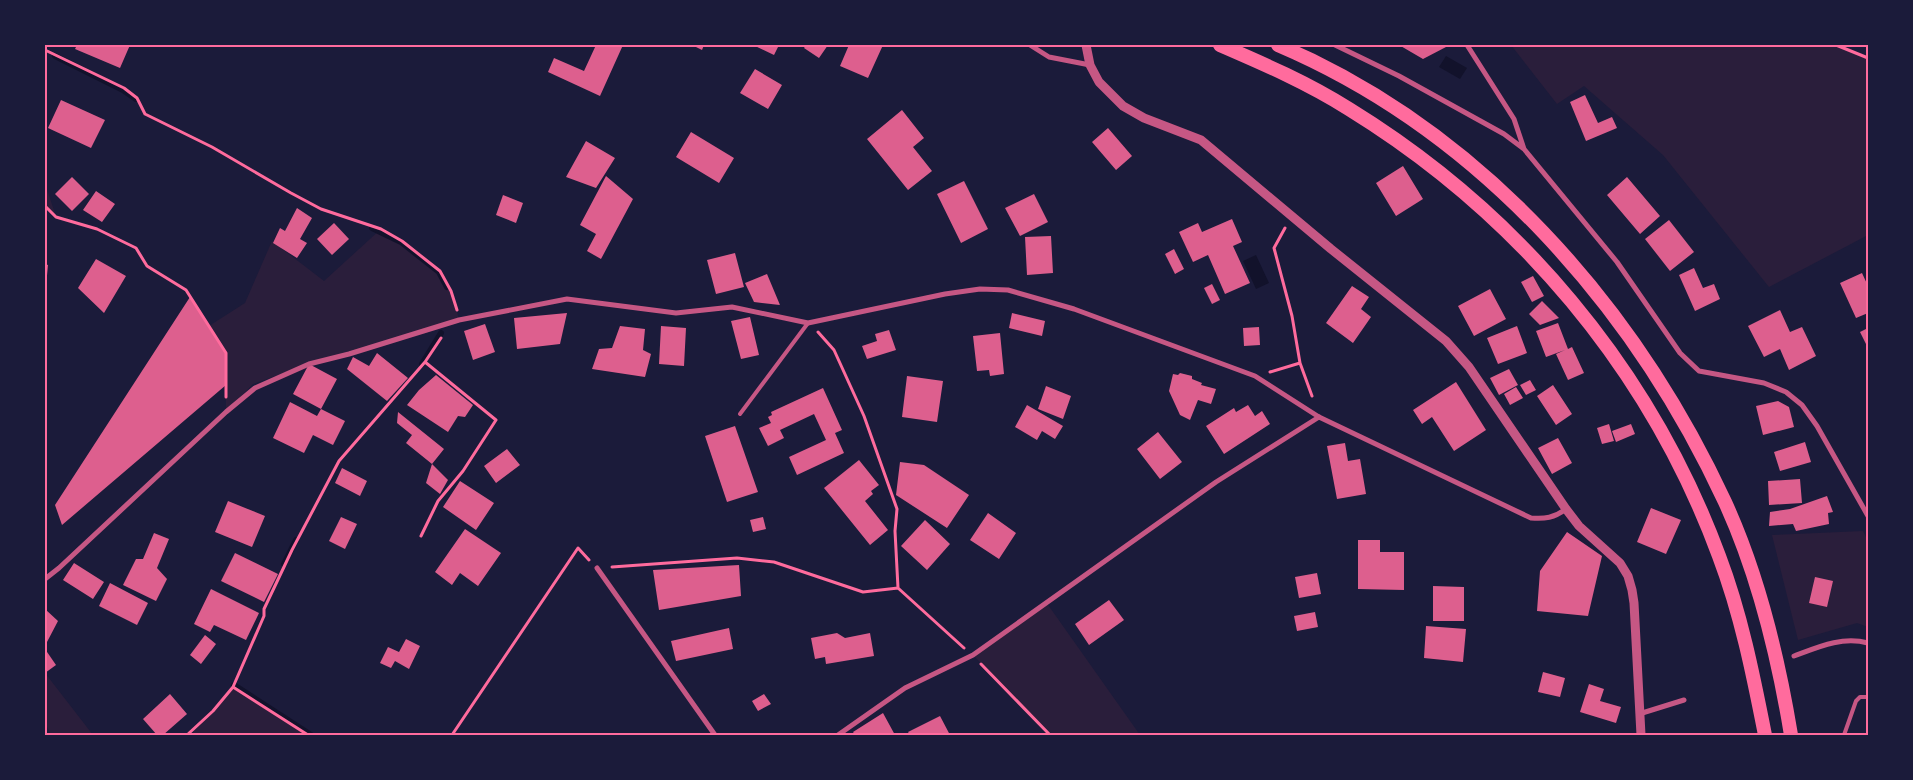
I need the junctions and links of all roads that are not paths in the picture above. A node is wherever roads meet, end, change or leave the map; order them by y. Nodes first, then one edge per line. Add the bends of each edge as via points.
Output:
1 (1030, 45) edge
2 (1086, 45) edge
3 (1220, 45) edge
4 (1278, 45) edge
5 (1335, 45) edge
6 (1467, 45) edge
7 (1090, 65) junction
8 (1524, 149) junction
9 (808, 323) junction
10 (740, 414) dead end
11 (1318, 417) junction
12 (1566, 509) junction
13 (1868, 516) edge
14 (597, 568) road end
15 (45, 580) edge
16 (1868, 643) edge
17 (1794, 656) dead end
18 (1868, 697) edge
19 (1684, 700) dead end
20 (1639, 714) junction
21 (715, 735) edge
22 (838, 735) edge
23 (1641, 735) edge
24 (1765, 735) edge
25 (1791, 735) edge
26 (1844, 735) edge

1 - 7 street via 1050,57
2 - 7 street
3 - 24 highway via 1281,72 1347,108 1406,146 1487,212 1559,285 1588,320 1641,395 1673,451 1704,516 1746,641
4 - 25 highway via 1358,84 1424,128 1502,192 1580,272 1636,345 1685,423 1726,503 1770,634
5 - 8 street via 1399,76 1504,134
6 - 8 street via 1514,119
7 - 12 street via 1099,82 1123,106 1144,118 1202,140 1446,341 1469,367
8 - 13 street via 1617,262 1680,353 1693,365 1700,371 1764,383 1786,392 1802,405
9 - 10 lane
9 - 11 street via 944,294 980,289 1008,290 1074,309 1256,376
9 - 15 street via 732,308 676,313 567,299 459,320 309,364 254,388
11 - 12 street via 1531,518 1545,519
11 - 22 street via 1216,482 973,655 905,688
12 - 20 street via 1620,563 1628,576 1634,603
14 - 21 street
16 - 17 street via 1847,640 1827,643
18 - 26 lane via 1860,697 1856,701
19 - 20 street
20 - 23 street

